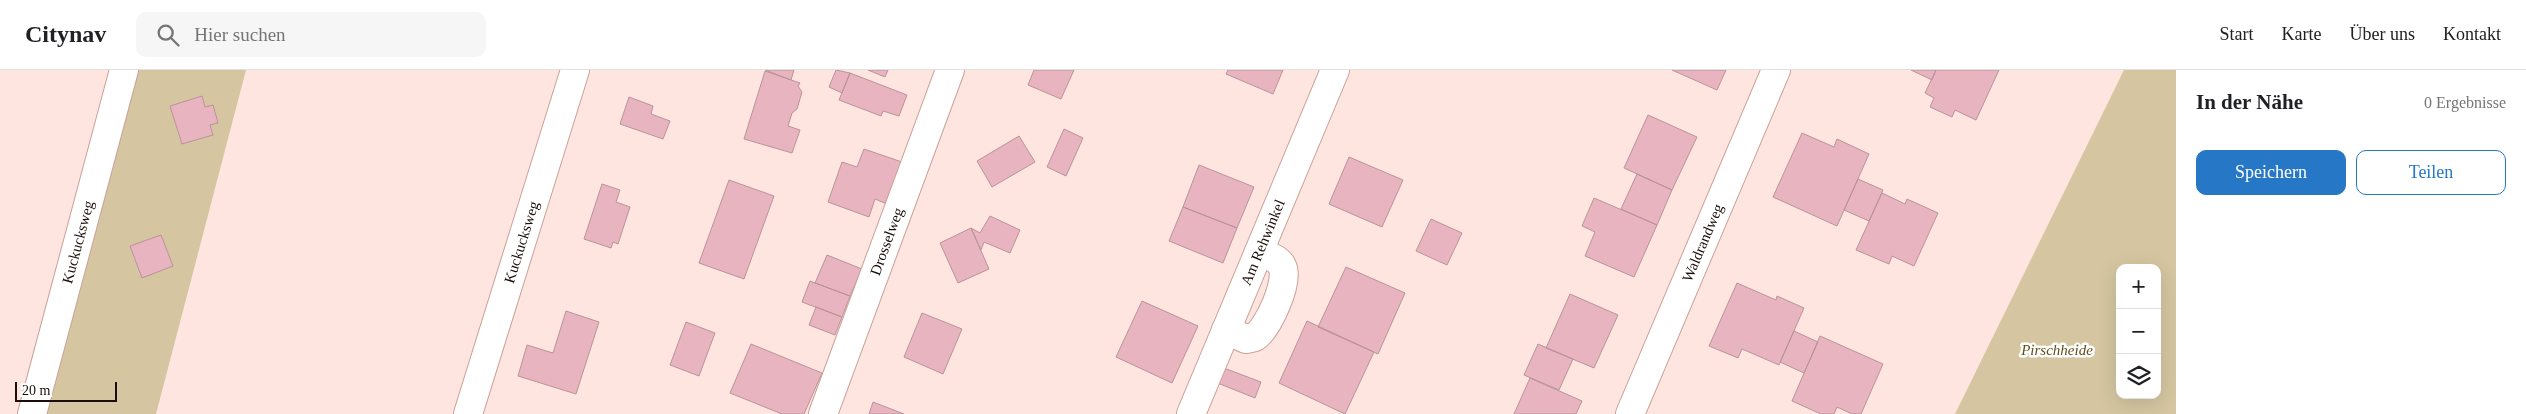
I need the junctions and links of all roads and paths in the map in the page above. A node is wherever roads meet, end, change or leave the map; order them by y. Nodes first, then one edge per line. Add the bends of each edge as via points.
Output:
1 (124, 70) edge
2 (576, 70) edge
3 (950, 70) edge
4 (1335, 70) edge
5 (1776, 70) edge
6 (1259, 252) junction
7 (1226, 330) junction
8 (32, 414) edge
9 (468, 414) edge
10 (823, 414) edge
11 (1191, 414) edge
12 (1630, 414) edge

1 - 8 street, Kuckucksweg
2 - 9 street, Kuckucksweg
3 - 10 street, Drosselweg
4 - 6 street, Am Rehwinkel
5 - 12 street, Waldrandweg
6 - 7 street, Am Rehwinkel
6 - 7 street via 1280,263 1285,274 1283,286 1263,330 1255,337 1246,339
7 - 11 street, Am Rehwinkel

